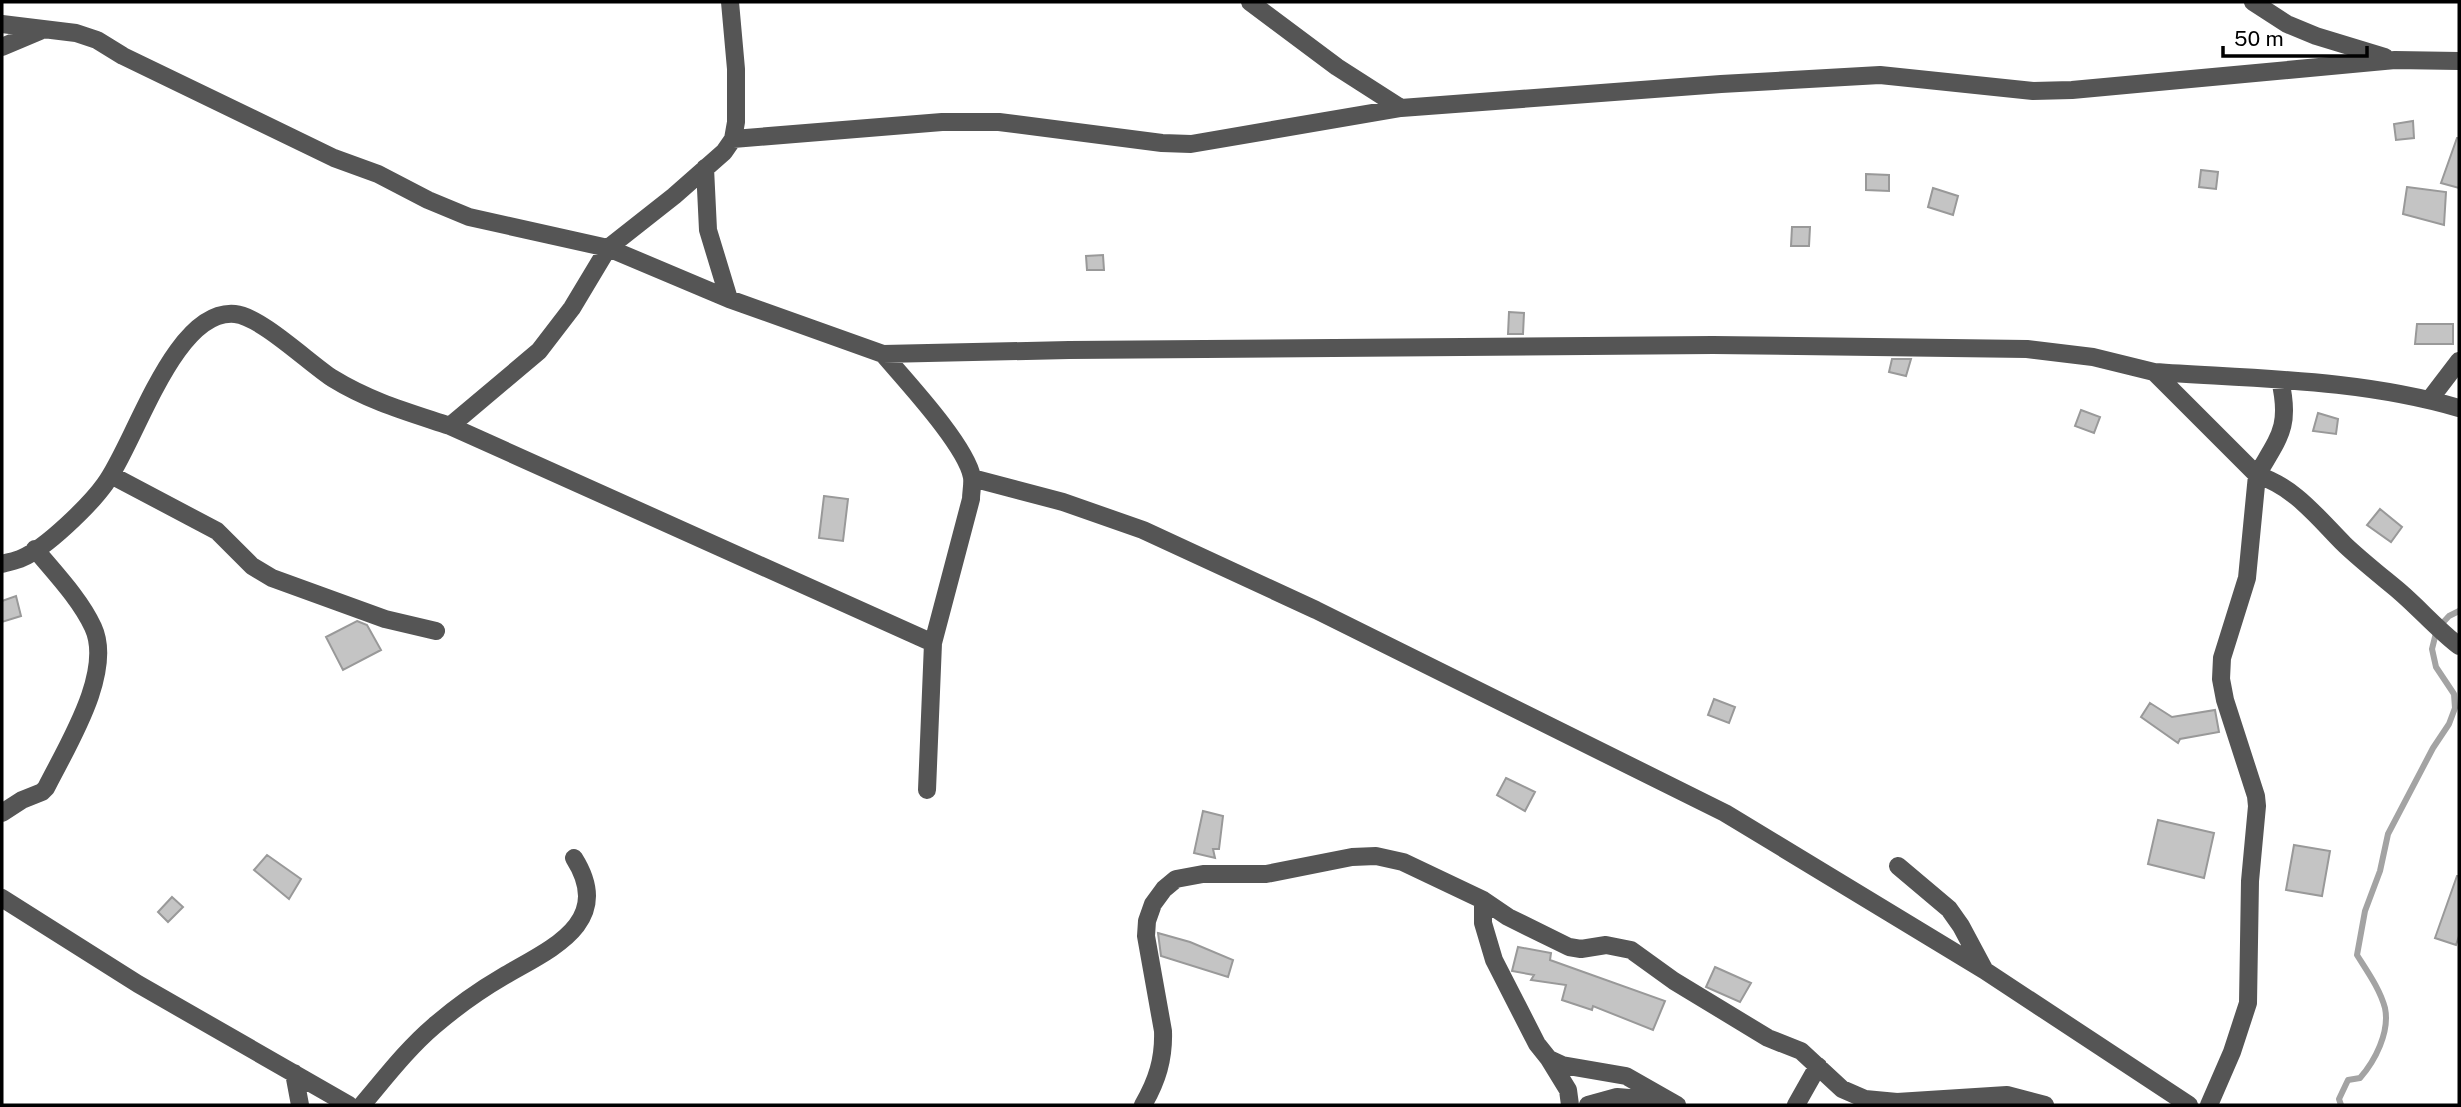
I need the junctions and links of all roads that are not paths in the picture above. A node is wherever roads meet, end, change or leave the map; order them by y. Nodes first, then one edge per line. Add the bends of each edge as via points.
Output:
1 (730, 2) edge
2 (1250, 2) edge
3 (2253, 2) edge
4 (2, 23) edge
5 (45, 29) junction
6 (2, 47) edge
7 (2395, 60) junction
8 (2459, 61) edge
9 (1401, 108) junction
10 (733, 139) junction
11 (705, 168) junction
12 (608, 248) junction
13 (729, 299) junction
14 (883, 354) junction
15 (2459, 361) edge
16 (2154, 372) junction
17 (2280, 380) junction
18 (2430, 399) junction
19 (2459, 408) edge
20 (450, 426) junction
21 (111, 475) junction
22 (2257, 475) junction
23 (972, 478) junction
24 (35, 549) junction
25 (2, 564) edge
26 (436, 631) dead end
27 (933, 643) junction
28 (2459, 646) edge
29 (927, 790) dead end
30 (2, 813) edge
31 (574, 859) dead end
32 (1898, 866) dead end
33 (2, 898) edge
34 (1483, 900) junction
35 (1984, 970) junction
36 (1549, 1059) junction
37 (1818, 1066) junction
38 (294, 1073) junction
39 (1673, 1103) edge
40 (300, 1105) edge
41 (349, 1105) edge
42 (362, 1105) edge
43 (1143, 1105) edge
44 (1570, 1105) edge
45 (1588, 1105) edge
46 (1796, 1105) edge
47 (2045, 1105) edge
48 (2189, 1105) edge
49 (2209, 1105) edge

1 - 10 street via 736,69
2 - 9 street
3 - 7 street via 2316,36
4 - 5 street
5 - 6 street
5 - 12 street via 97,40 334,158 469,217
7 - 8 street
7 - 9 street via 2072,90 2034,91 1880,75
9 - 10 street via 1191,144 999,122 942,122
10 - 11 street
11 - 12 street
11 - 13 street via 708,230
12 - 13 street
12 - 20 street via 539,351
13 - 14 street
14 - 16 street via 1699,345 2027,349 2093,357
14 - 23 street via 965,458
15 - 18 street
16 - 17 street
16 - 22 street
17 - 18 street via 2358,386
17 - 22 street via 2285,402 2283,428
18 - 19 street
20 - 21 street via 382,405 342,383 254,321 236,314 216,316 197,327 166,366
20 - 27 street
21 - 24 street via 77,514
21 - 26 street via 217,531 272,579 385,619
22 - 28 street via 2297,496
22 - 49 street via 2247,578 2222,657 2221,679 2257,806 2250,881 2248,1003
23 - 27 street via 971,499
23 - 35 street via 1063,502 1143,530 1328,616 1725,813
24 - 25 street
24 - 30 street via 93,628 99,667 46,788
27 - 29 street
31 - 42 street via 588,886 586,904 568,936 433,1026
32 - 35 street via 1949,909
33 - 38 street via 138,984
34 - 36 street via 1483,923 1493,960
34 - 37 street via 1569,947 1631,950 1768,1038 1801,1051
34 - 43 street via 1403,862 1376,856 1266,874 1176,879 1153,904 1147,920 1163,1047 1162,1064
35 - 48 street
36 - 39 street via 1626,1076
36 - 44 street via 1568,1090
37 - 46 street
37 - 47 street via 1842,1089 1865,1099 1897,1102 2007,1095
38 - 40 street
38 - 41 street
39 - 45 street via 1617,1097

